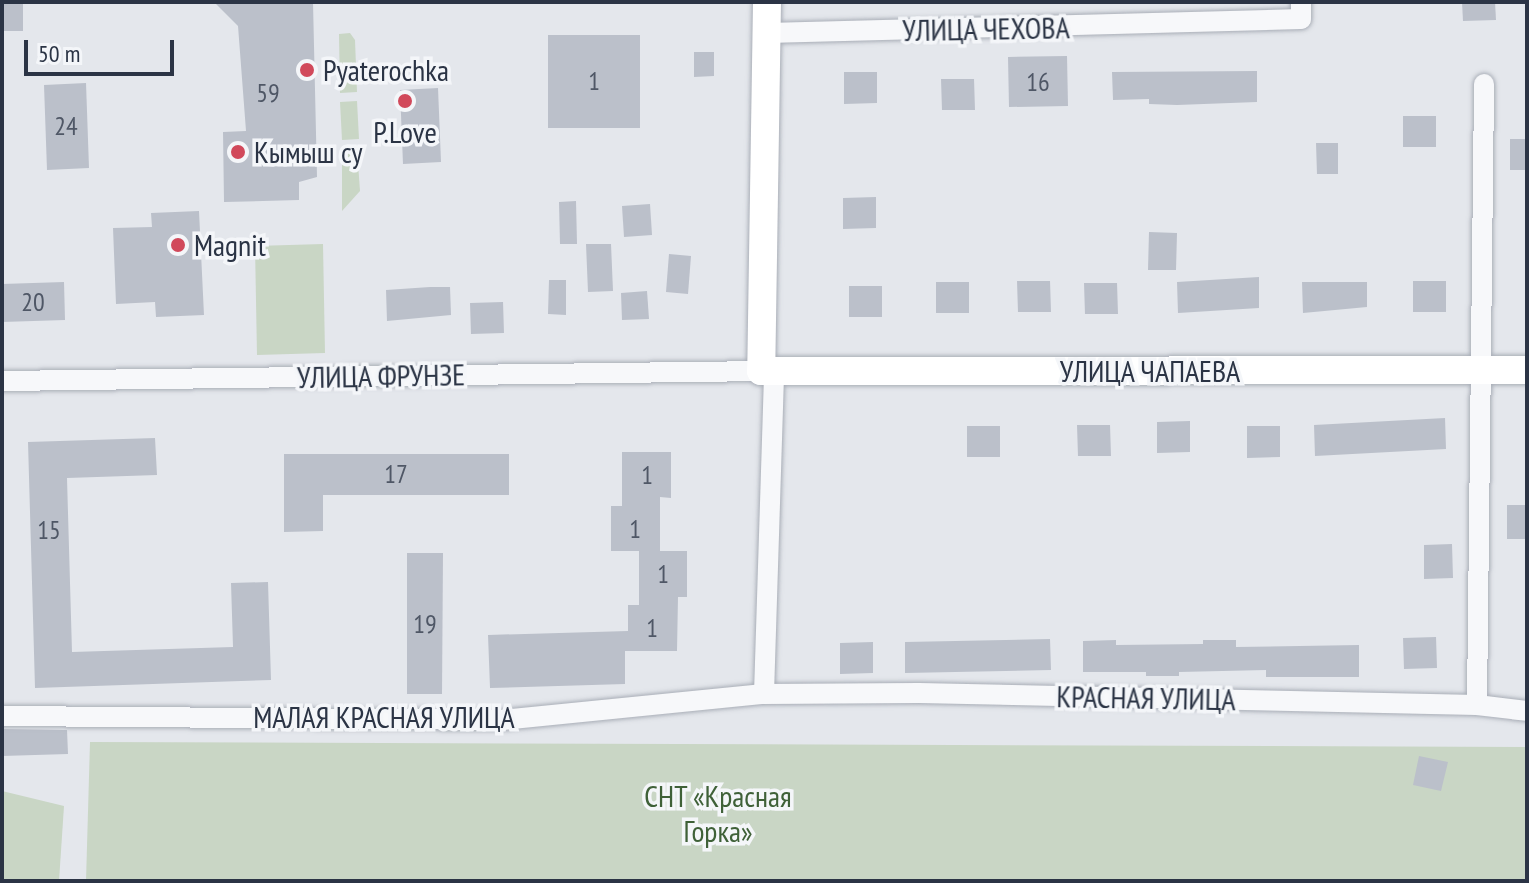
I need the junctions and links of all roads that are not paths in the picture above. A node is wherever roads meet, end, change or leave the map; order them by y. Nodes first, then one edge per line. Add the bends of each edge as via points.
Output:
1 (767, 2) edge
2 (1301, 10) edge
3 (767, 33) junction
4 (1484, 84) dead end
5 (1479, 370) junction
6 (1527, 370) edge
7 (767, 372) junction
8 (2, 381) edge
9 (764, 694) junction
10 (1477, 705) junction
11 (1527, 711) edge
12 (2, 716) edge

1 - 3 street
2 - 3 street, УЛИЦА ЧЕХОВА
3 - 7 street
4 - 5 street
5 - 6 street, УЛИЦА ЧАПАЕВА
5 - 7 street, УЛИЦА ЧАПАЕВА
5 - 10 street
7 - 8 street, УЛИЦА ФРУНЗЕ
7 - 9 street
9 - 10 street, КРАСНАЯ УЛИЦА
9 - 12 street, МАЛАЯ КРАСНАЯ УЛИЦА via 502,720
10 - 11 street, КРАСНАЯ УЛИЦА

